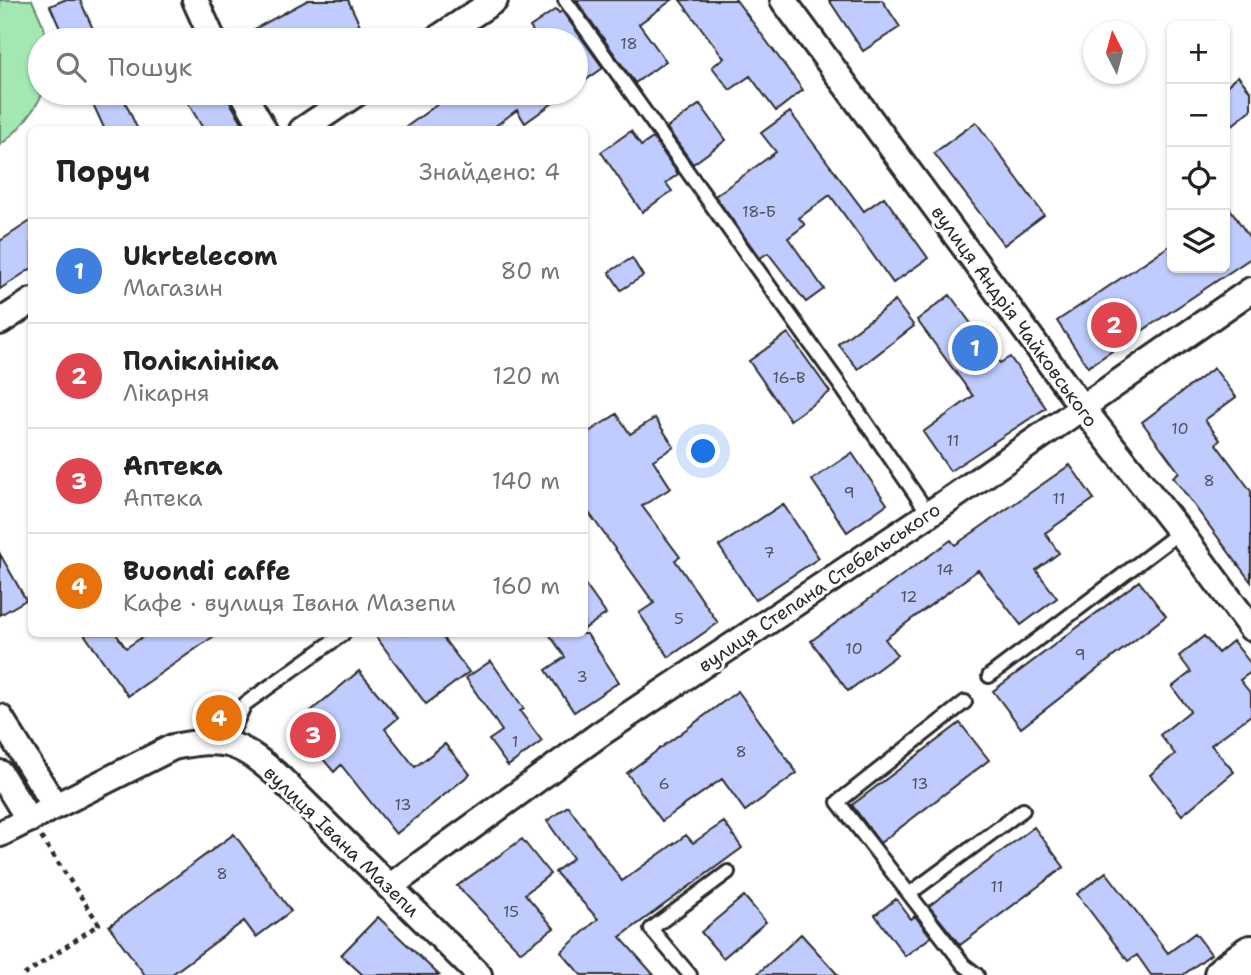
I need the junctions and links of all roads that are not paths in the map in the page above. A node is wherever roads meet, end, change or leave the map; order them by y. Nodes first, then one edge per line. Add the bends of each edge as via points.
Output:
1 (195, 0) edge
2 (495, 0) edge
3 (565, 0) edge
4 (783, 0) edge
5 (208, 28) edge
6 (453, 28) edge
7 (585, 28) edge
8 (588, 32) edge
9 (250, 105) edge
10 (339, 105) edge
11 (262, 126) edge
12 (308, 126) edge
13 (1251, 290) edge
14 (28, 304) edge
15 (0, 322) edge
16 (1081, 406) junction
17 (929, 514) junction
18 (1180, 532) junction
19 (1251, 628) edge
20 (340, 637) edge
21 (989, 676) dead end
22 (965, 702) dead end
23 (0, 717) edge
24 (227, 742) junction
25 (0, 773) edge
26 (55, 806) junction
27 (1023, 810) dead end
28 (29, 820) junction
29 (0, 834) edge
30 (728, 872) dead end
31 (389, 887) junction
32 (909, 894) junction
33 (1251, 955) edge
34 (479, 975) edge
35 (690, 975) edge
36 (978, 975) edge
37 (1224, 975) edge

1 - 5 street
2 - 6 street
3 - 7 lane
4 - 16 street, вулиця Андрія Чайковського
8 - 17 lane
9 - 11 street
10 - 12 street
13 - 16 street, вулиця Степана Стебельського
14 - 15 street
16 - 17 street, вулиця Степана Стебельського
16 - 18 street, вулиця Андрія Чайковського
17 - 31 street, вулиця Степана Стебельського via 600,734
18 - 19 street, вулиця Андрія Чайковського
18 - 21 lane
20 - 24 lane via 245,704
22 - 32 lane via 838,802
23 - 26 street
24 - 26 street via 173,747
24 - 31 street, вулиця Івана Мазепи via 276,774
25 - 28 street
26 - 28 street
27 - 32 lane
28 - 29 street
30 - 35 lane via 651,929
31 - 34 street, вулиця Івана Мазепи
32 - 36 lane via 964,965
33 - 37 main road

